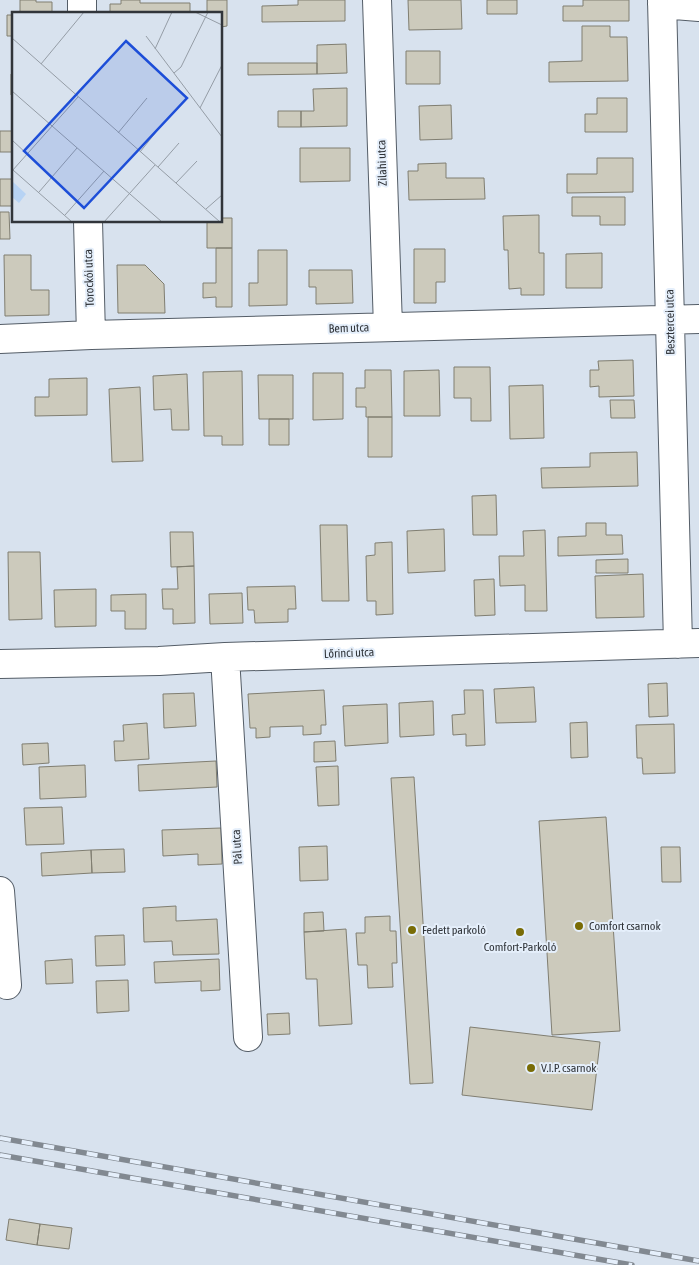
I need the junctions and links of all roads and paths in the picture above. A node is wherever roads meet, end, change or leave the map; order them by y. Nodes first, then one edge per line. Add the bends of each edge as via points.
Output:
1 (377, 0) edge
2 (662, 2) edge
3 (699, 7) edge
4 (88, 222) edge
5 (699, 319) edge
6 (670, 320) junction
7 (388, 327) junction
8 (91, 335) junction
9 (0, 340) edge
10 (689, 643) edge
11 (225, 657) junction
12 (0, 664) edge
13 (0, 891) edge
14 (7, 985) dead end
15 (248, 1037) dead end

1 - 7 street, Zilahi utca
2 - 3 street
2 - 6 street, Besztercei utca
4 - 8 street, Torockói utca
5 - 6 street, Bem utca
6 - 7 street, Bem utca
6 - 10 street, Besztercei utca
7 - 8 street, Bem utca
8 - 9 street, Bem utca
10 - 11 street, Lőrinci utca
11 - 12 street, Lőrinci utca
11 - 15 street, Pál utca
13 - 14 street

